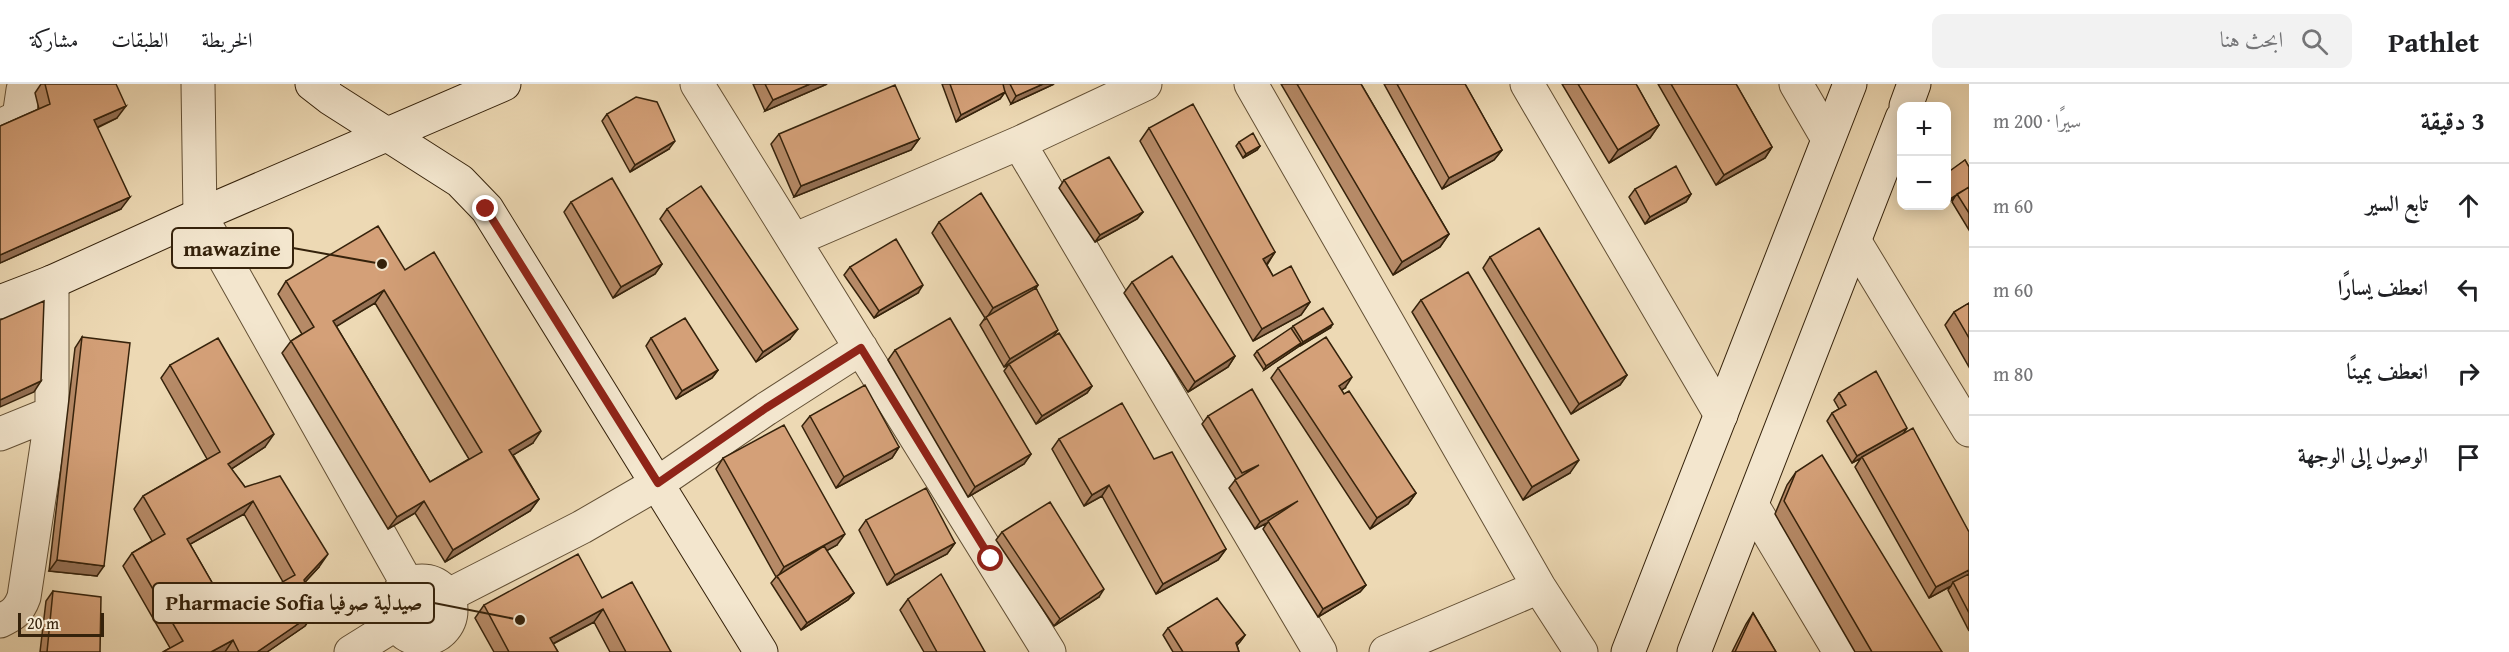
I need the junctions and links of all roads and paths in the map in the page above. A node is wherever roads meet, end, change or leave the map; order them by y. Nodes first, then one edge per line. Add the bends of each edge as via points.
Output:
1 (198, 84) edge
2 (312, 84) edge
3 (504, 84) edge
4 (697, 84) edge
5 (1145, 84) edge
6 (1251, 84) edge
7 (1527, 84) edge
8 (1796, 84) edge
9 (1850, 84) edge
10 (1914, 84) edge
11 (32, 85) edge
12 (1907, 102) edge
13 (0, 126) edge
14 (1897, 131) edge
15 (386, 135) junction
16 (1828, 139) junction
17 (1019, 143) junction
18 (201, 215) junction
19 (794, 240) junction
20 (1855, 242) junction
21 (52, 282) junction
22 (0, 302) edge
23 (861, 348) junction
24 (52, 413) junction
25 (1721, 415) junction
26 (1969, 430) edge
27 (0, 434) edge
28 (658, 483) junction
29 (1752, 505) junction
30 (408, 585) junction
31 (1539, 587) junction
32 (447, 596) junction
33 (0, 621) edge
34 (396, 624) junction
35 (441, 644) edge
36 (351, 652) edge
37 (761, 652) edge
38 (1049, 652) edge
39 (1320, 652) edge
40 (1386, 652) edge
41 (1581, 652) edge
42 (1629, 652) edge
43 (1694, 652) edge
44 (1840, 652) edge

1 - 18 street
2 - 15 street
3 - 15 street
4 - 19 street
5 - 17 street
6 - 31 street
7 - 25 street
8 - 16 street
9 - 16 street
10 - 12 street
11 - 13 street via 23,90 19,117
14 - 20 street
15 - 18 street
15 - 28 street via 460,181 486,209
16 - 25 street
17 - 19 street
17 - 39 street
18 - 21 street
18 - 30 street
19 - 23 street
20 - 26 street
20 - 29 street
21 - 22 street
21 - 24 street
23 - 28 street
23 - 38 street
24 - 27 street
24 - 33 street via 24,597 14,615
25 - 42 street
28 - 32 street
28 - 37 street
29 - 43 street
29 - 44 street
30 - 32 street via 430,582
30 - 34 street via 394,602
31 - 40 street
31 - 41 street
32 - 35 street via 451,607
34 - 35 street via 414,638
34 - 36 street

